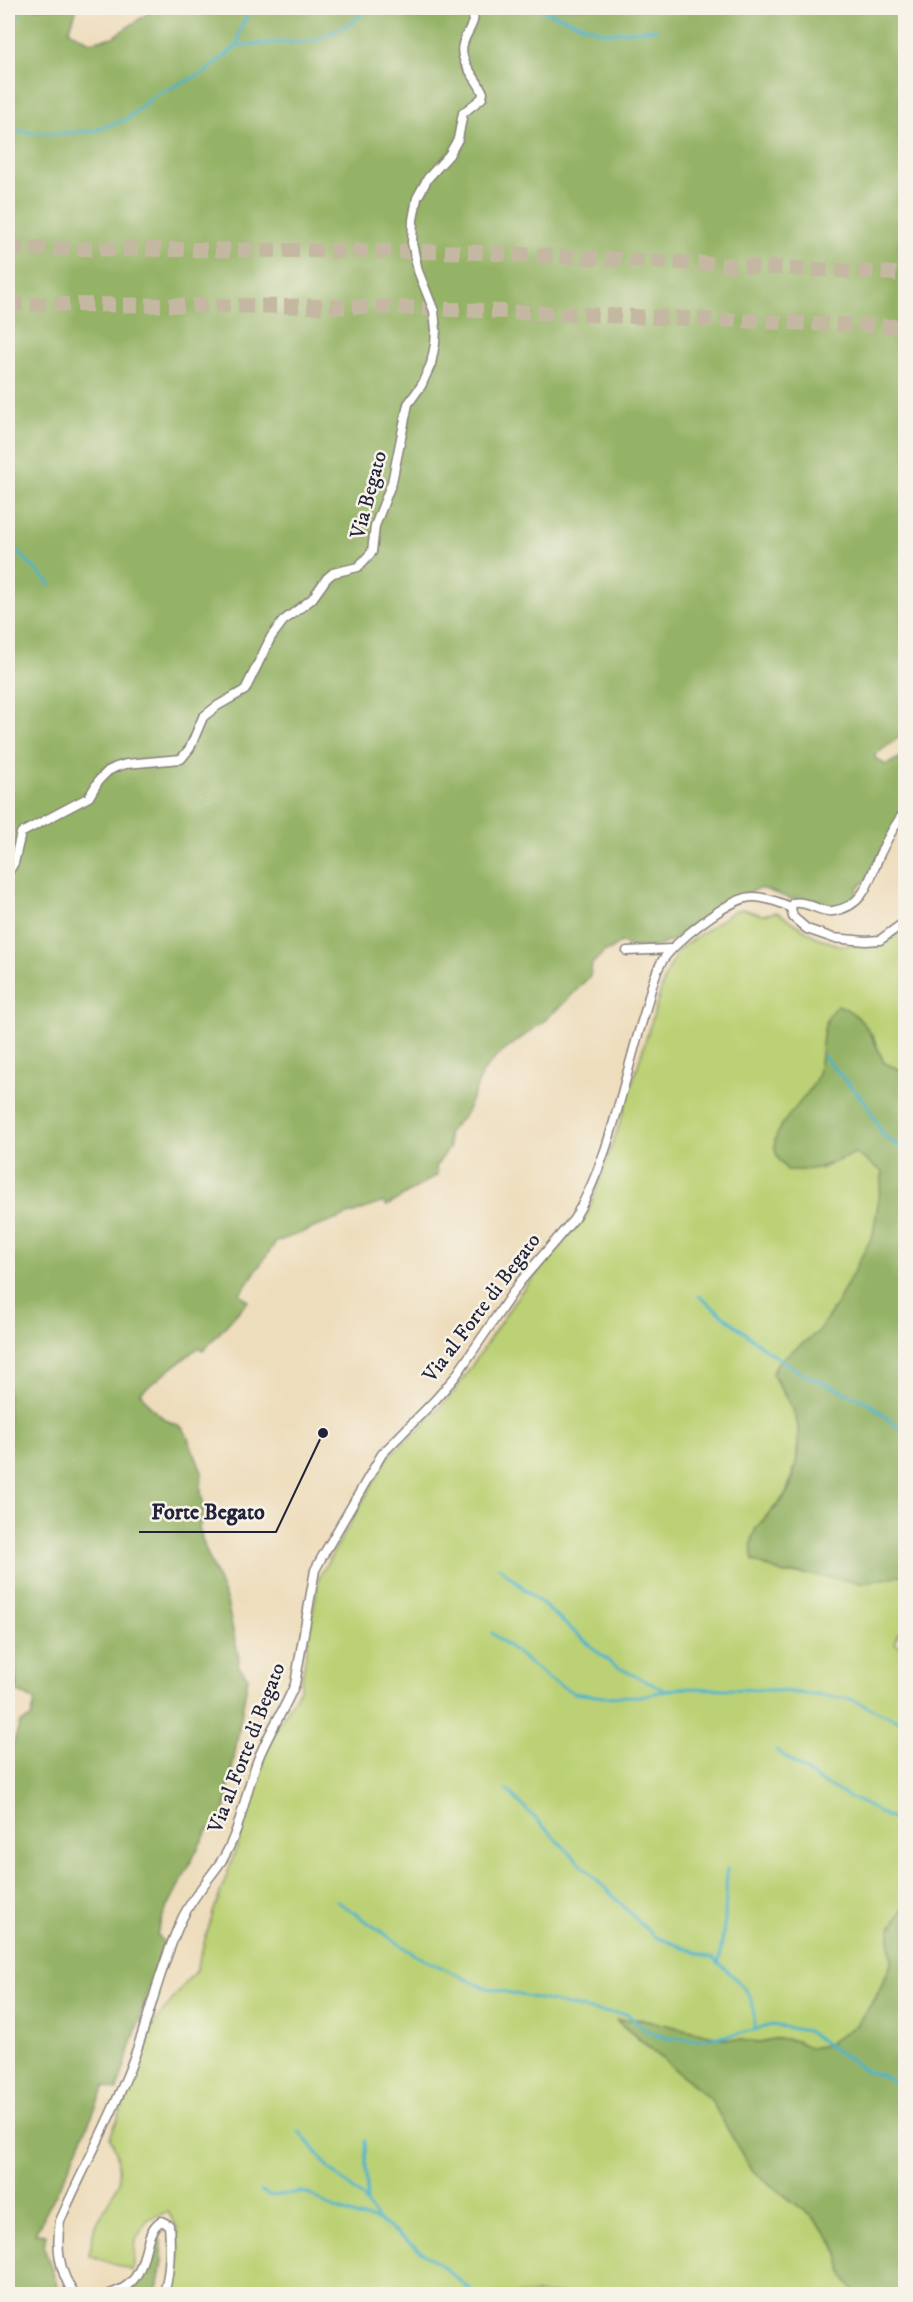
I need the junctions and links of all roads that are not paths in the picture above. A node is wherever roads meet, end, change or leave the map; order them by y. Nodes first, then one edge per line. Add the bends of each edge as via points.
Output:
1 (471, 8) edge
2 (906, 810) edge
3 (8, 873) edge
4 (791, 908) junction
5 (906, 921) edge
6 (671, 949) junction
7 (627, 951) dead end
8 (8, 1663) edge
9 (8, 1718) edge
10 (74, 2295) edge
11 (109, 2295) edge
12 (164, 2295) edge

1 - 3 street, Via Begato via 473,23 463,45 463,60 483,93 463,112 458,139 417,198 412,243 434,311 435,344 431,364 408,404 392,482 375,526 372,552 358,567 333,573 312,599 283,621 245,690 203,717 181,759 126,764 108,771 89,797 21,833
2 - 4 street via 880,854 868,888 857,900 833,911 801,902 793,903
4 - 5 street via 793,917 807,928 832,938 880,940
4 - 6 street, Via al Forte di Begato via 783,902 751,897 728,906 688,932
6 - 7 street
6 - 10 street, Via al Forte di Begato via 660,964 606,1147 583,1204 508,1298 455,1377 382,1454 315,1570 289,1700 269,1732 229,1847 190,1900 164,1963 132,2063 60,2221 59,2260
8 - 9 street
11 - 12 street via 130,2283 144,2260 152,2229 161,2221 169,2225 170,2237 169,2276

